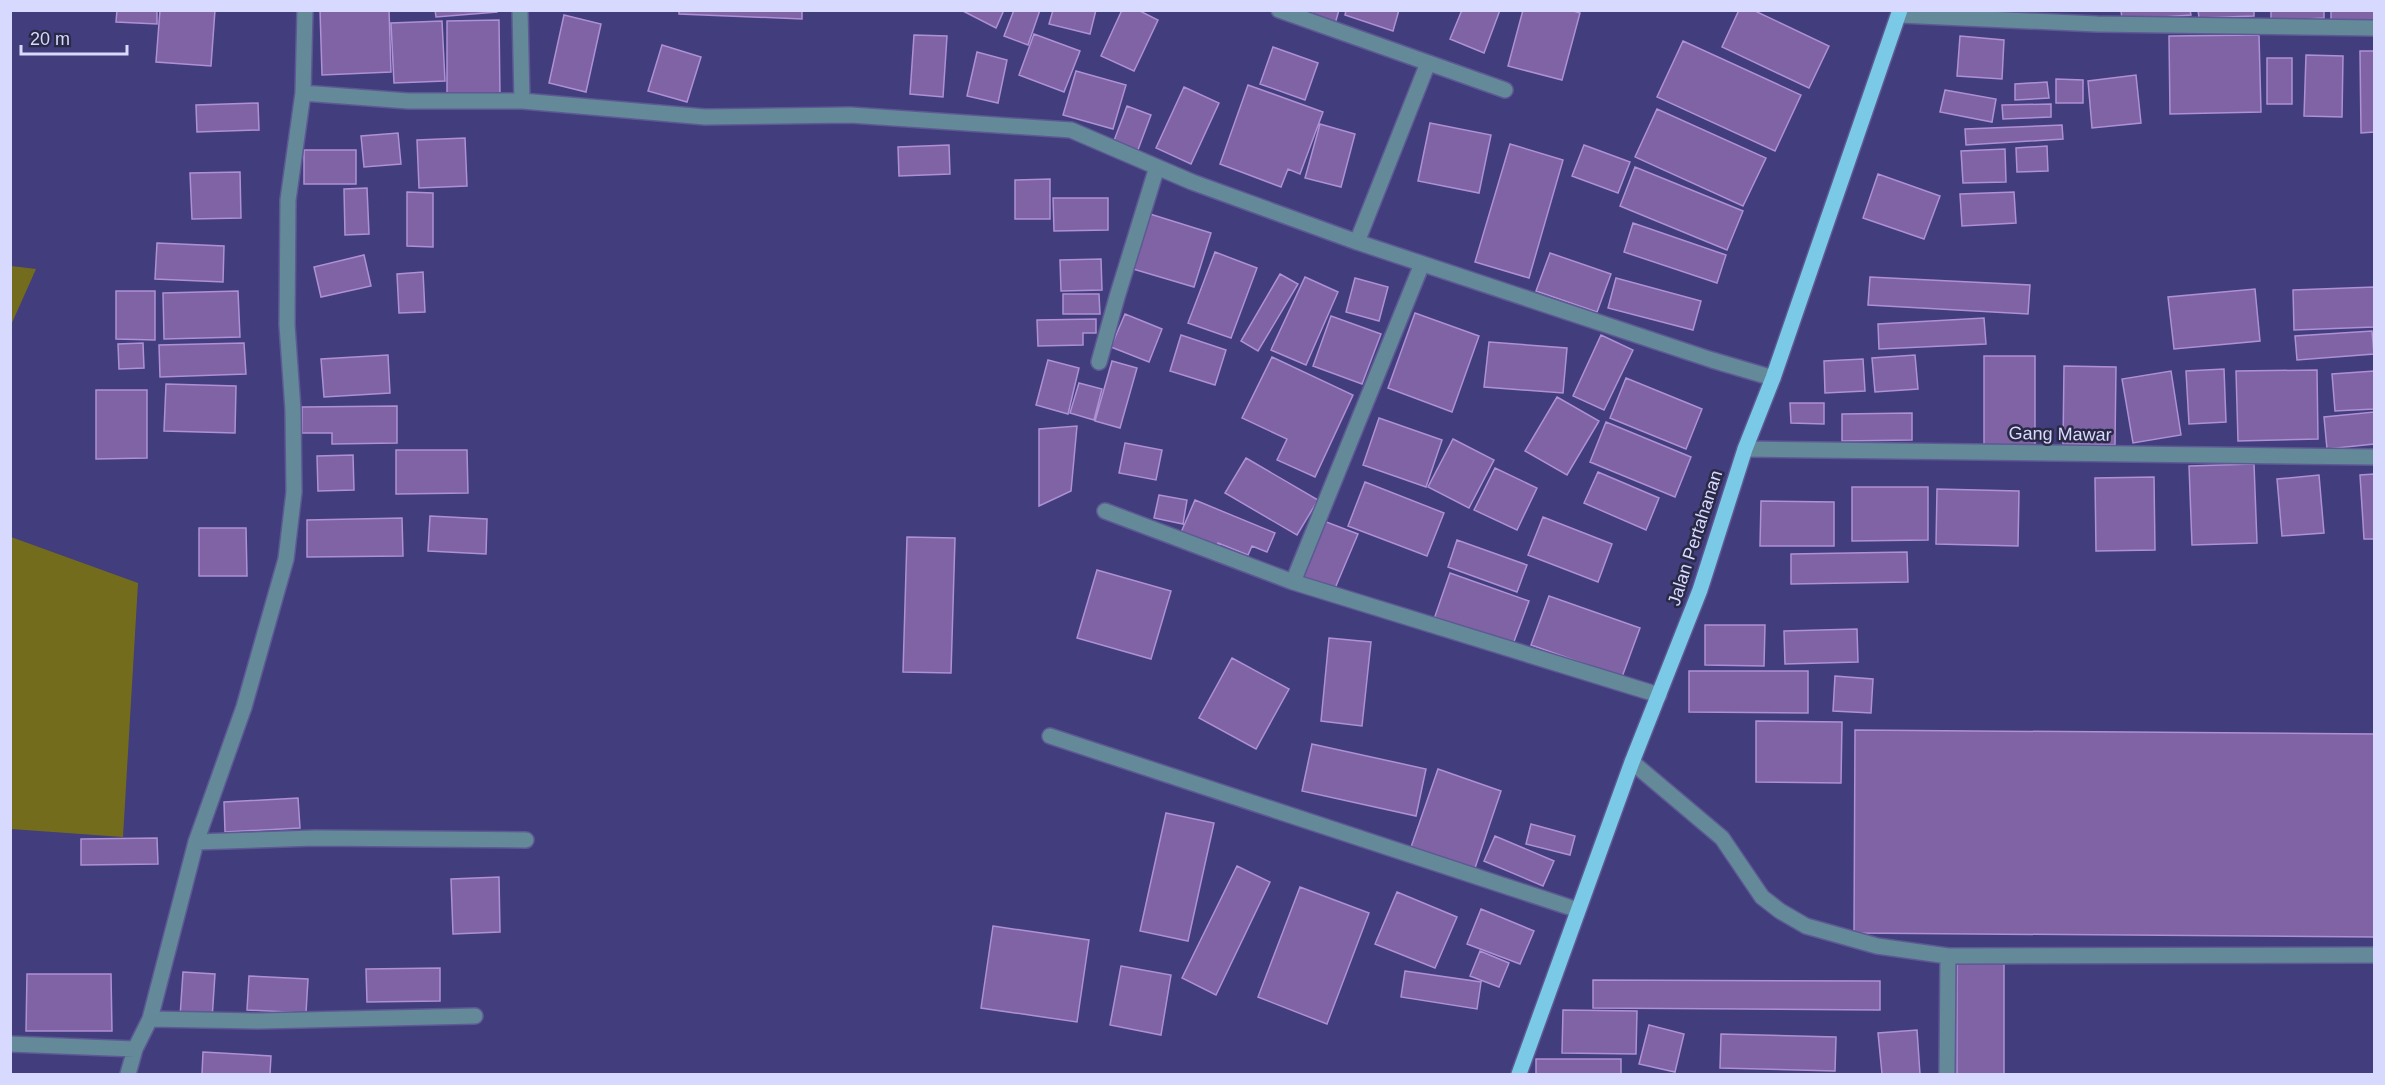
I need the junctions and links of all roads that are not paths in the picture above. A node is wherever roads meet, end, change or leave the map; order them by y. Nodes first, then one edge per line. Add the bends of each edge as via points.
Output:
1 (305, 10) edge
2 (520, 10) edge
3 (1278, 10) edge
4 (1900, 13) edge
5 (2374, 28) edge
6 (1428, 63) junction
7 (1506, 90) dead end
8 (303, 93) junction
9 (522, 102) junction
10 (1157, 167) junction
11 (1357, 242) junction
12 (1422, 264) junction
13 (1100, 362) dead end
14 (1773, 378) junction
15 (1744, 449) junction
16 (2374, 457) edge
17 (1105, 511) dead end
18 (1293, 582) junction
19 (1659, 695) junction
20 (1050, 736) dead end
21 (1632, 762) junction
22 (526, 840) dead end
23 (196, 842) junction
24 (1578, 909) junction
25 (2374, 955) edge
26 (1948, 956) junction
27 (476, 1016) dead end
28 (150, 1019) junction
29 (10, 1044) edge
30 (135, 1049) junction
31 (128, 1074) edge
32 (1520, 1074) edge
33 (1947, 1074) edge

1 - 8 street
2 - 9 street
3 - 6 street
4 - 5 street via 2097,24
4 - 14 main road, Jalan Pertahanan
6 - 7 street
6 - 11 street
8 - 9 street via 408,101
8 - 23 street via 288,200 287,325 294,492 286,559 244,707
9 - 10 street via 705,117 850,116 1071,130
10 - 11 street
10 - 13 street
11 - 12 street
12 - 14 street
12 - 18 street
14 - 15 main road, Jalan Pertahanan
15 - 16 street, Gang Mawar
15 - 19 main road, Jalan Pertahanan via 1700,590
17 - 18 street
18 - 19 street
19 - 21 main road, Jalan Pertahanan
20 - 24 street
21 - 24 main road, Jalan Pertahanan
21 - 26 street via 1722,838 1762,897 1780,911 1806,926 1877,946
22 - 23 street via 315,838
23 - 28 street
24 - 32 main road, Jalan Pertahanan
25 - 26 street
26 - 33 street
27 - 28 street via 260,1021
28 - 30 street
29 - 30 street
30 - 31 street

